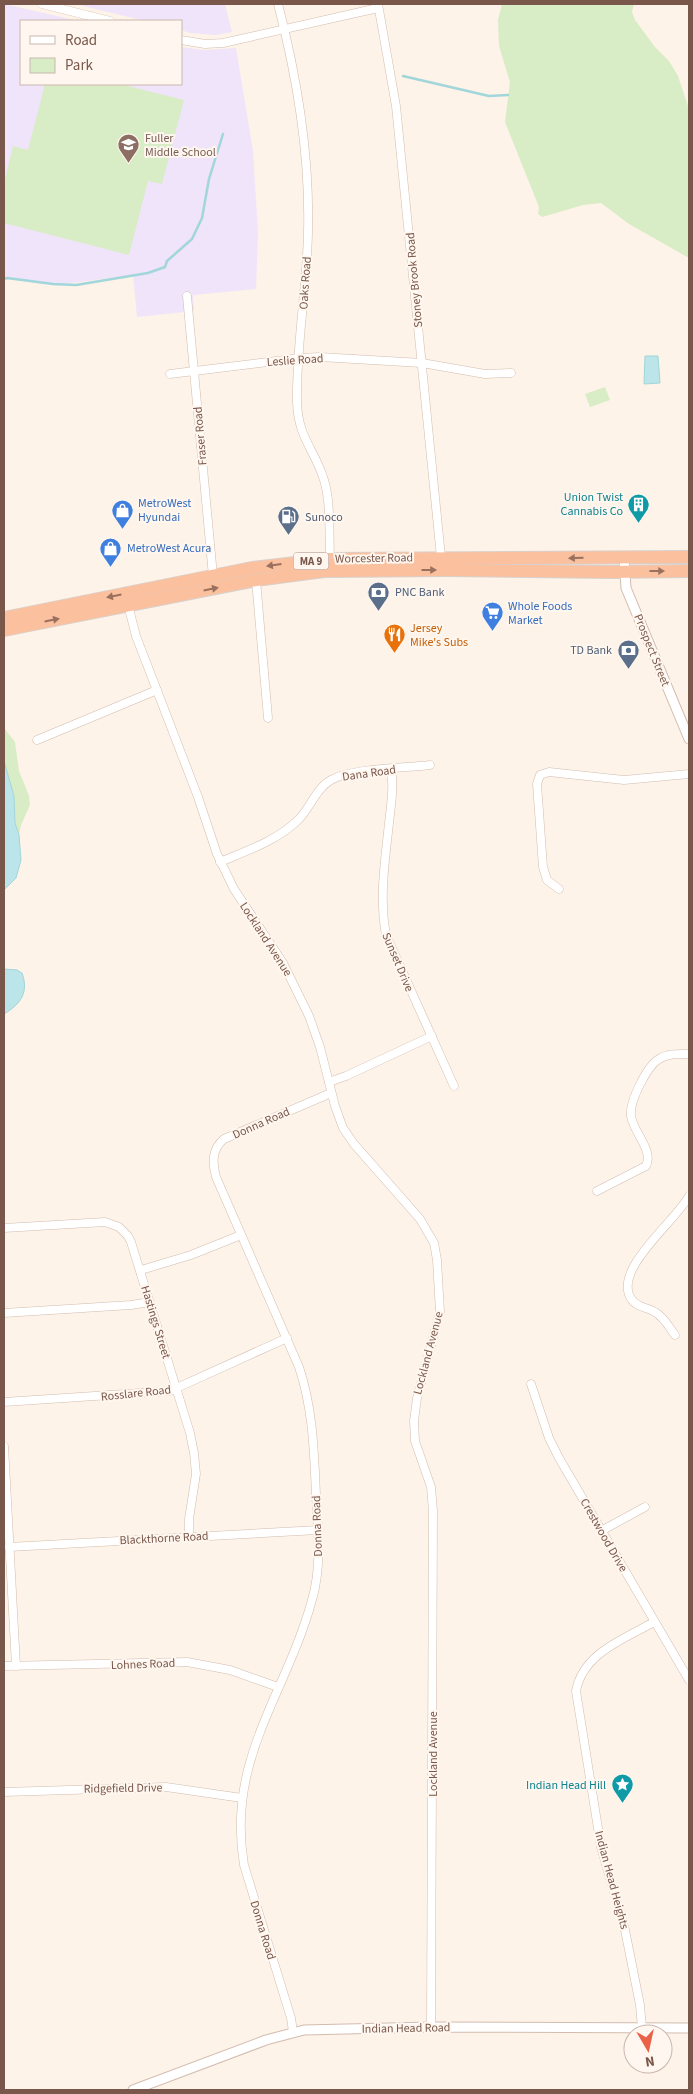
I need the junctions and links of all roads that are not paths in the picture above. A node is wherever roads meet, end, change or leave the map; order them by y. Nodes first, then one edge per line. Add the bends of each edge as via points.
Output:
1 (42, 4) edge
2 (278, 4) edge
3 (378, 6) edge
4 (106, 20) edge
5 (285, 30) junction
6 (182, 40) edge
7 (187, 296) dead end
8 (300, 358) junction
9 (422, 363) junction
10 (194, 371) junction
11 (511, 373) dead end
12 (170, 374) dead end
13 (441, 557) junction
14 (689, 557) edge
15 (624, 558) junction
16 (330, 559) junction
17 (689, 571) edge
18 (624, 572) junction
19 (214, 576) junction
20 (256, 580) junction
21 (128, 605) junction
22 (4, 618) edge
23 (4, 630) edge
24 (157, 690) junction
25 (268, 718) dead end
26 (689, 739) edge
27 (37, 740) dead end
28 (430, 765) dead end
29 (391, 769) junction
30 (689, 774) edge
31 (220, 862) junction
32 (560, 889) dead end
33 (432, 1036) junction
34 (689, 1054) edge
35 (329, 1082) junction
36 (454, 1086) dead end
37 (331, 1093) junction
38 (597, 1191) dead end
39 (689, 1196) edge
40 (4, 1228) edge
41 (241, 1235) junction
42 (141, 1270) junction
43 (150, 1302) junction
44 (4, 1313) edge
45 (675, 1335) dead end
46 (287, 1338) junction
47 (531, 1384) dead end
48 (176, 1389) junction
49 (4, 1402) edge
50 (4, 1446) edge
51 (645, 1508) dead end
52 (318, 1530) junction
53 (601, 1531) junction
54 (189, 1537) junction
55 (9, 1547) junction
56 (654, 1622) junction
57 (4, 1666) edge
58 (16, 1666) junction
59 (689, 1680) edge
60 (278, 1687) junction
61 (4, 1792) edge
62 (242, 1798) junction
63 (642, 2024) edge
64 (431, 2027) junction
65 (623, 2028) edge
66 (673, 2028) edge
67 (689, 2028) edge
68 (293, 2032) junction
69 (133, 2090) edge

1 - 4 street
2 - 5 street, Oaks Road
3 - 5 street
3 - 9 street, Stoney Brook Road via 396,106
5 - 6 street via 223,43
5 - 8 street, Oaks Road via 302,126 308,207 308,255
7 - 10 street, Fraser Road
8 - 9 street, Leslie Road
8 - 10 street, Leslie Road
8 - 16 street, Oaks Road via 298,416 305,442 325,481
9 - 11 street, Leslie Road via 485,374
9 - 13 street, Stoney Brook Road
10 - 12 street, Leslie Road
10 - 19 street, Fraser Road
15 -> 13 highway, Worcester Road / MA 9
13 - 16 highway, Worcester Road / MA 9
14 - 15 highway, Worcester Road / MA 9
15 - 18 street, Prospect Street
16 -> 19 highway, Worcester Road / MA 9
18 -> 17 highway, Worcester Road / MA 9
20 -> 18 highway, Worcester Road / MA 9 via 360,570
18 - 26 street, Prospect Street via 628,592
19 -> 22 highway, Worcester Road / MA 9
21 -> 20 highway, Worcester Road / MA 9
20 - 25 street
23 -> 21 highway, Worcester Road / MA 9
21 - 24 street, Lockland Avenue
24 - 27 street
24 - 31 street, Lockland Avenue
28 - 29 street, Dana Road
29 - 31 street, Dana Road via 333,779 286,830
29 - 33 street, Sunset Drive via 392,793 382,886 383,923 390,947
30 - 32 street via 624,780 550,772 540,775 536,784 543,867 547,880
31 - 35 street, Lockland Avenue via 293,982 315,1031
33 - 35 street
33 - 36 street, Sunset Drive
34 - 38 street via 670,1054 655,1062 634,1097 631,1116 648,1154 646,1166
35 - 37 street, Lockland Avenue
37 - 41 street, Donna Road via 219,1144 214,1169
37 - 64 street, Lockland Avenue via 349,1136 426,1227 434,1243 437,1260 440,1312 416,1398 414,1421 433,1511
39 - 45 street via 645,1248 631,1271 627,1285 633,1302 660,1315
40 - 42 street, Hastings Street via 97,1222 112,1224 128,1236
41 - 42 street
41 - 46 street, Donna Road
42 - 43 street, Hastings Street
43 - 44 street
43 - 48 street, Hastings Street
46 - 48 street, Rosslare Road
46 - 52 street, Donna Road via 310,1412
47 - 53 street, Crestwood Drive via 552,1443
48 - 49 street, Rosslare Road via 157,1393
48 - 54 street, Hastings Street via 196,1463
50 - 55 street
51 - 53 street
52 - 54 street, Blackthorne Road
52 - 60 street, Donna Road via 318,1569 312,1601
53 - 56 street, Crestwood Drive
54 - 55 street, Blackthorne Road
55 - 58 street
56 - 59 street, Crestwood Drive
56 - 63 street, Indian Head Heights via 590,1661 580,1674 576,1691 601,1847 625,1930
57 - 58 street, Lohnes Road
58 - 60 street, Lohnes Road via 187,1662 230,1670
60 - 62 street, Donna Road via 251,1754
61 - 62 street, Ridgefield Drive via 166,1787
62 - 68 street, Donna Road via 240,1824 244,1864
64 - 65 street, Indian Head Road
64 - 68 street, Indian Head Road
66 - 67 street, Indian Head Road
68 - 69 street, Indian Head Road

